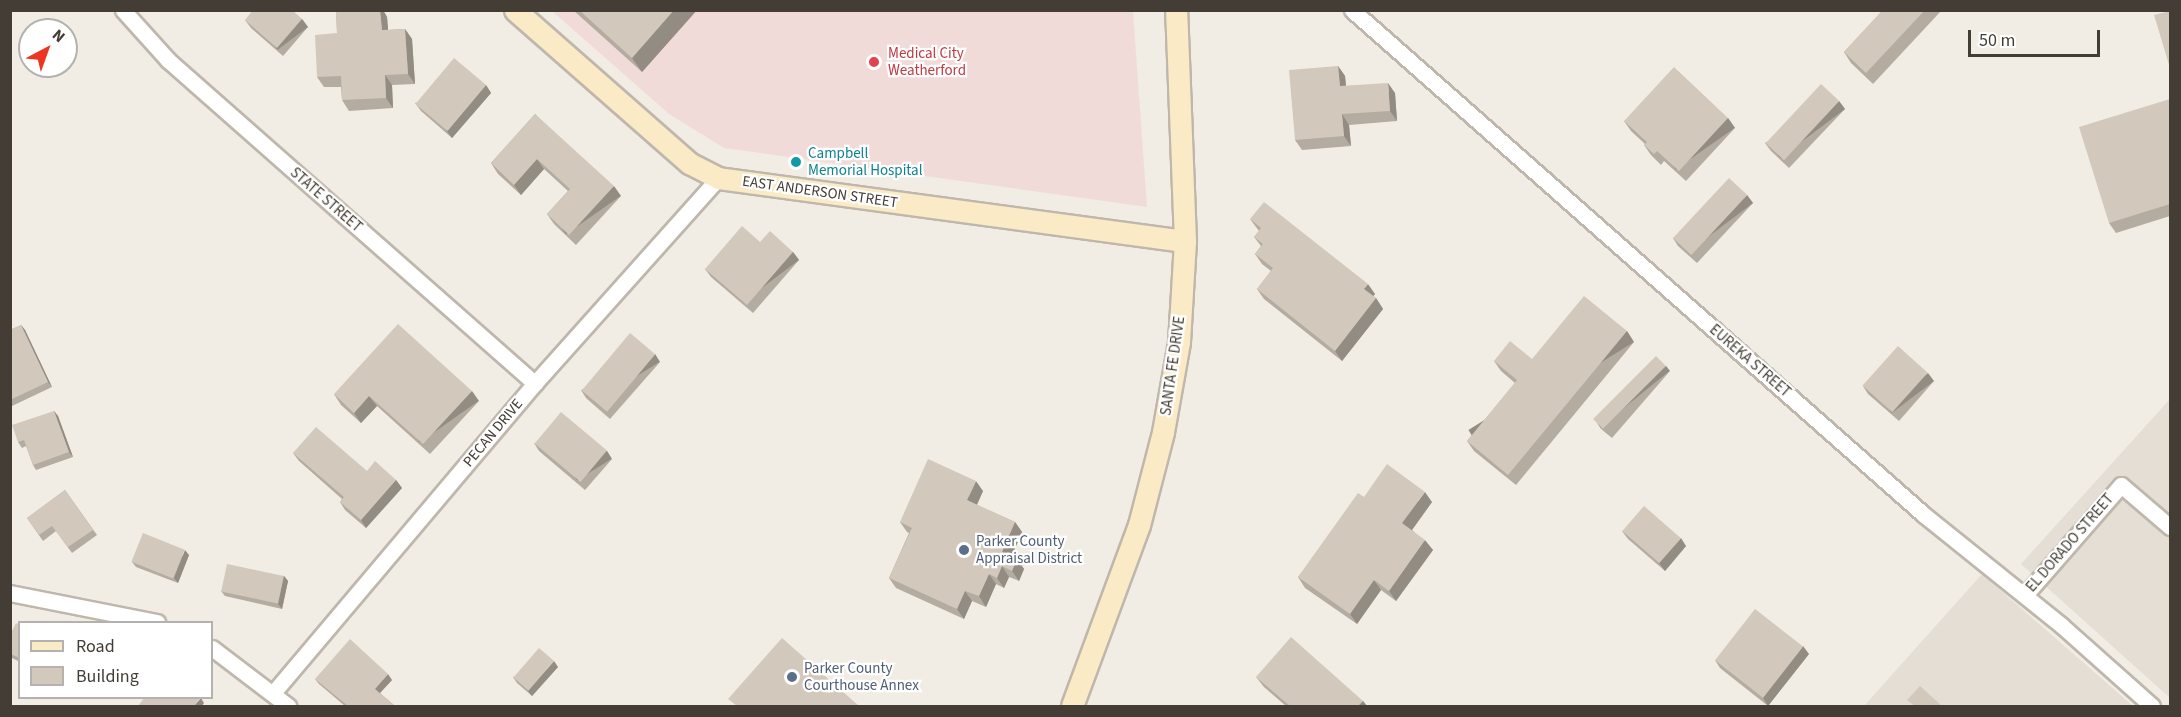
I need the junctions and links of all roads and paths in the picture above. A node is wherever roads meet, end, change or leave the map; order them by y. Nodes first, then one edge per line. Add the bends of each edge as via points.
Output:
1 (123, 10) edge
2 (515, 10) edge
3 (1176, 10) edge
4 (1352, 10) edge
5 (718, 178) junction
6 (1185, 242) junction
7 (536, 383) junction
8 (2170, 527) edge
9 (10, 593) edge
10 (2025, 595) junction
11 (152, 621) edge
12 (213, 649) edge
13 (273, 693) junction
14 (288, 706) edge
15 (1071, 706) edge
16 (2152, 706) edge

1 - 7 street, STATE STREET via 168,60
2 - 5 street, EAST ANDERSON STREET via 688,163
3 - 6 street, SANTA FE DRIVE
4 - 10 street, EUREKA STREET via 1923,514
5 - 6 street, EAST ANDERSON STREET
5 - 7 street, PECAN DRIVE
6 - 15 street, SANTA FE DRIVE via 1179,342 1163,432 1140,525
7 - 13 street, PECAN DRIVE
8 - 10 street, EL DORADO STREET via 2121,485
9 - 11 street
10 - 16 street, EUREKA STREET
12 - 13 street
13 - 14 street

